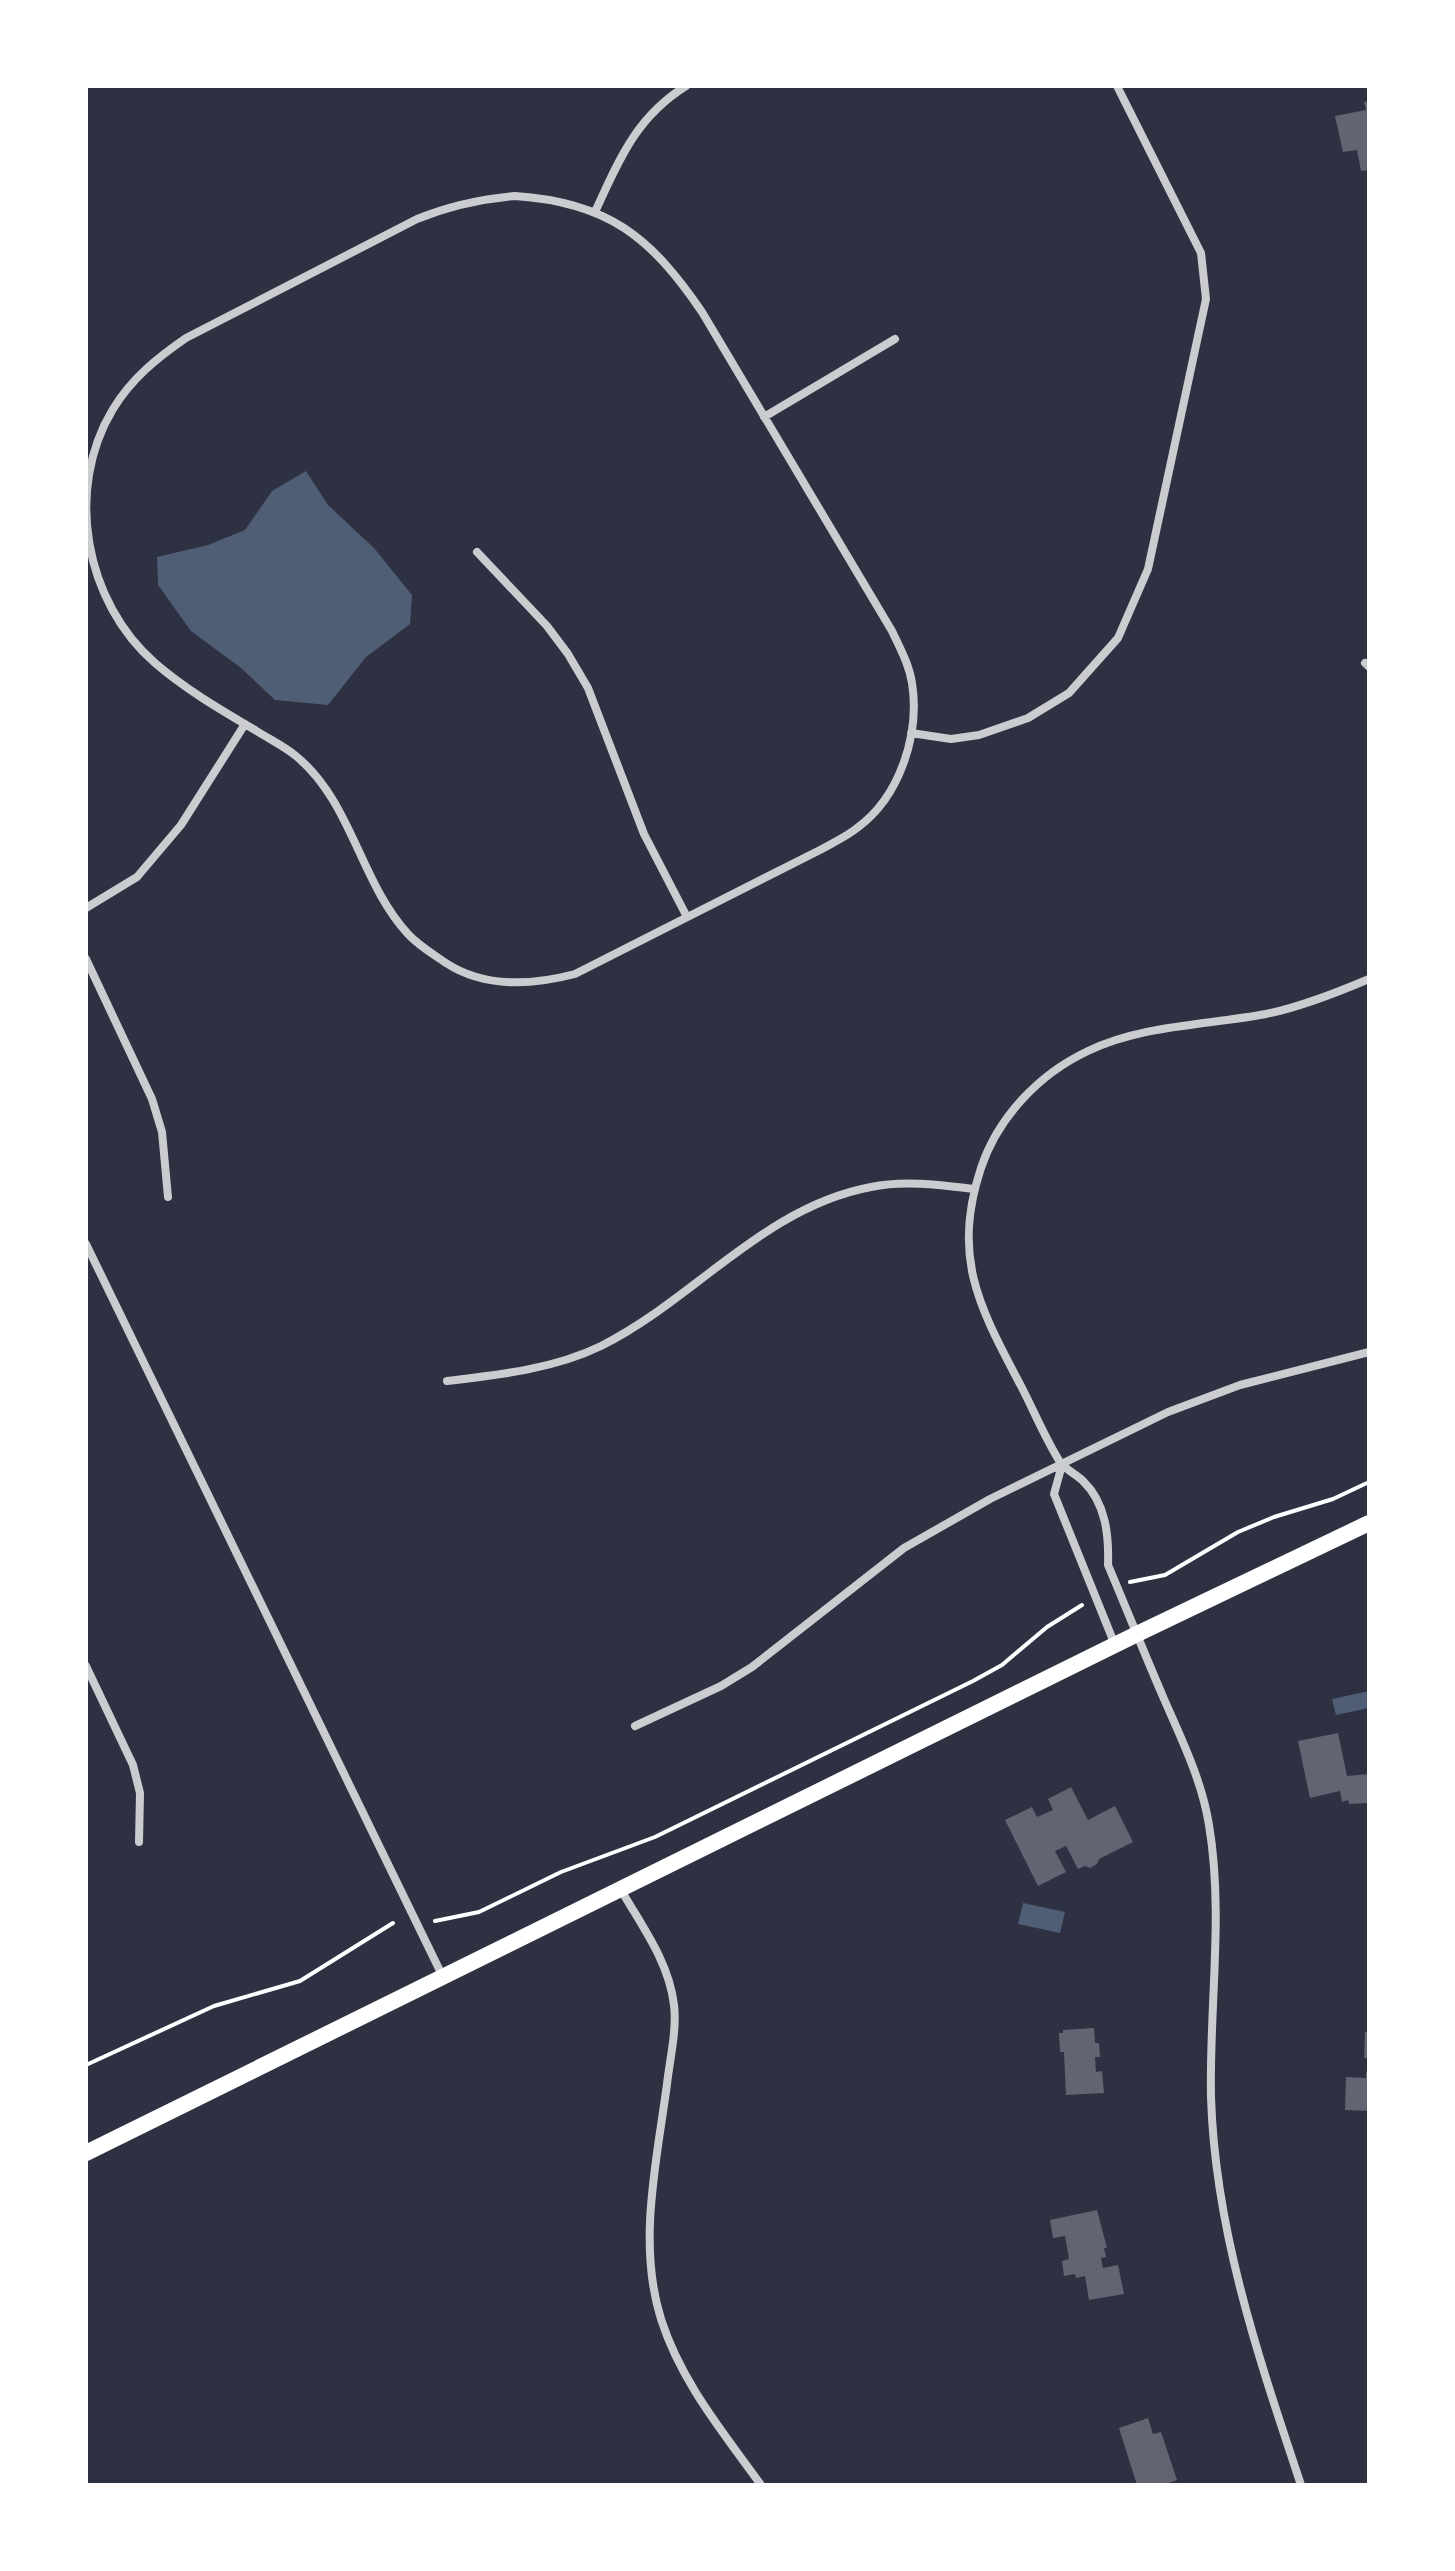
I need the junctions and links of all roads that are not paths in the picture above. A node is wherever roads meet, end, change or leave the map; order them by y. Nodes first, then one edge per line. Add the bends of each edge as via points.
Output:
1 (686, 86) edge
2 (1117, 86) edge
3 (595, 212) junction
4 (895, 339) dead end
5 (764, 417) junction
6 (477, 552) dead end
7 (245, 724) junction
8 (911, 733) junction
9 (86, 908) edge
10 (687, 917) junction
11 (86, 959) edge
12 (1369, 979) edge
13 (974, 1189) junction
14 (168, 1197) dead end
15 (86, 1244) edge
16 (1369, 1352) edge
17 (447, 1381) dead end
18 (1062, 1465) junction
19 (1369, 1523) edge
20 (1137, 1634) junction
21 (1115, 1645) junction
22 (86, 1666) edge
23 (635, 1726) dead end
24 (139, 1842) dead end
25 (621, 1889) junction
26 (442, 1975) junction
27 (86, 2153) edge
28 (761, 2485) edge
29 (1301, 2485) edge

1 - 3 street via 666,98 637,129
2 - 8 street via 1201,253 1206,299 1148,569 1118,638 1069,693 1028,718 979,735 951,739
3 - 5 street via 624,227 677,276
3 - 7 street via 551,198 515,196 447,207 417,219 186,338 155,359 112,410 90,472 87,500 93,564 104,594 117,619 155,662
4 - 5 street
5 - 8 street via 904,656 912,682
6 - 10 street via 547,626 588,688 644,834
7 - 9 street via 181,825 137,877
7 - 10 street via 295,755 318,778 391,913 421,947 460,972 520,983 548,981 575,974
8 - 10 street via 896,780 858,828
11 - 14 street via 152,1099 162,1132
12 - 13 street via 1269,1013 1140,1034 1086,1051 1039,1082 1011,1111 987,1149
13 - 17 street via 913,1184 844,1193 784,1219 649,1319 600,1346 575,1357
13 - 18 street via 969,1234 976,1295
15 - 26 street
16 - 18 street via 1240,1385 1168,1412
18 - 20 street via 1085,1482 1097,1501 1109,1533 1108,1565
18 - 21 street via 1054,1494
18 - 23 street via 904,1548 752,1667
19 - 20 main road
20 - 21 main road
20 - 29 street via 1196,1775 1209,1822 1215,1906 1211,2096 1216,2156 1229,2244 1252,2335
21 - 25 main road
22 - 24 street via 133,1765 140,1793
25 - 26 main road
25 - 28 street via 657,1951 674,2006 651,2222 661,2319 692,2389
26 - 27 main road

